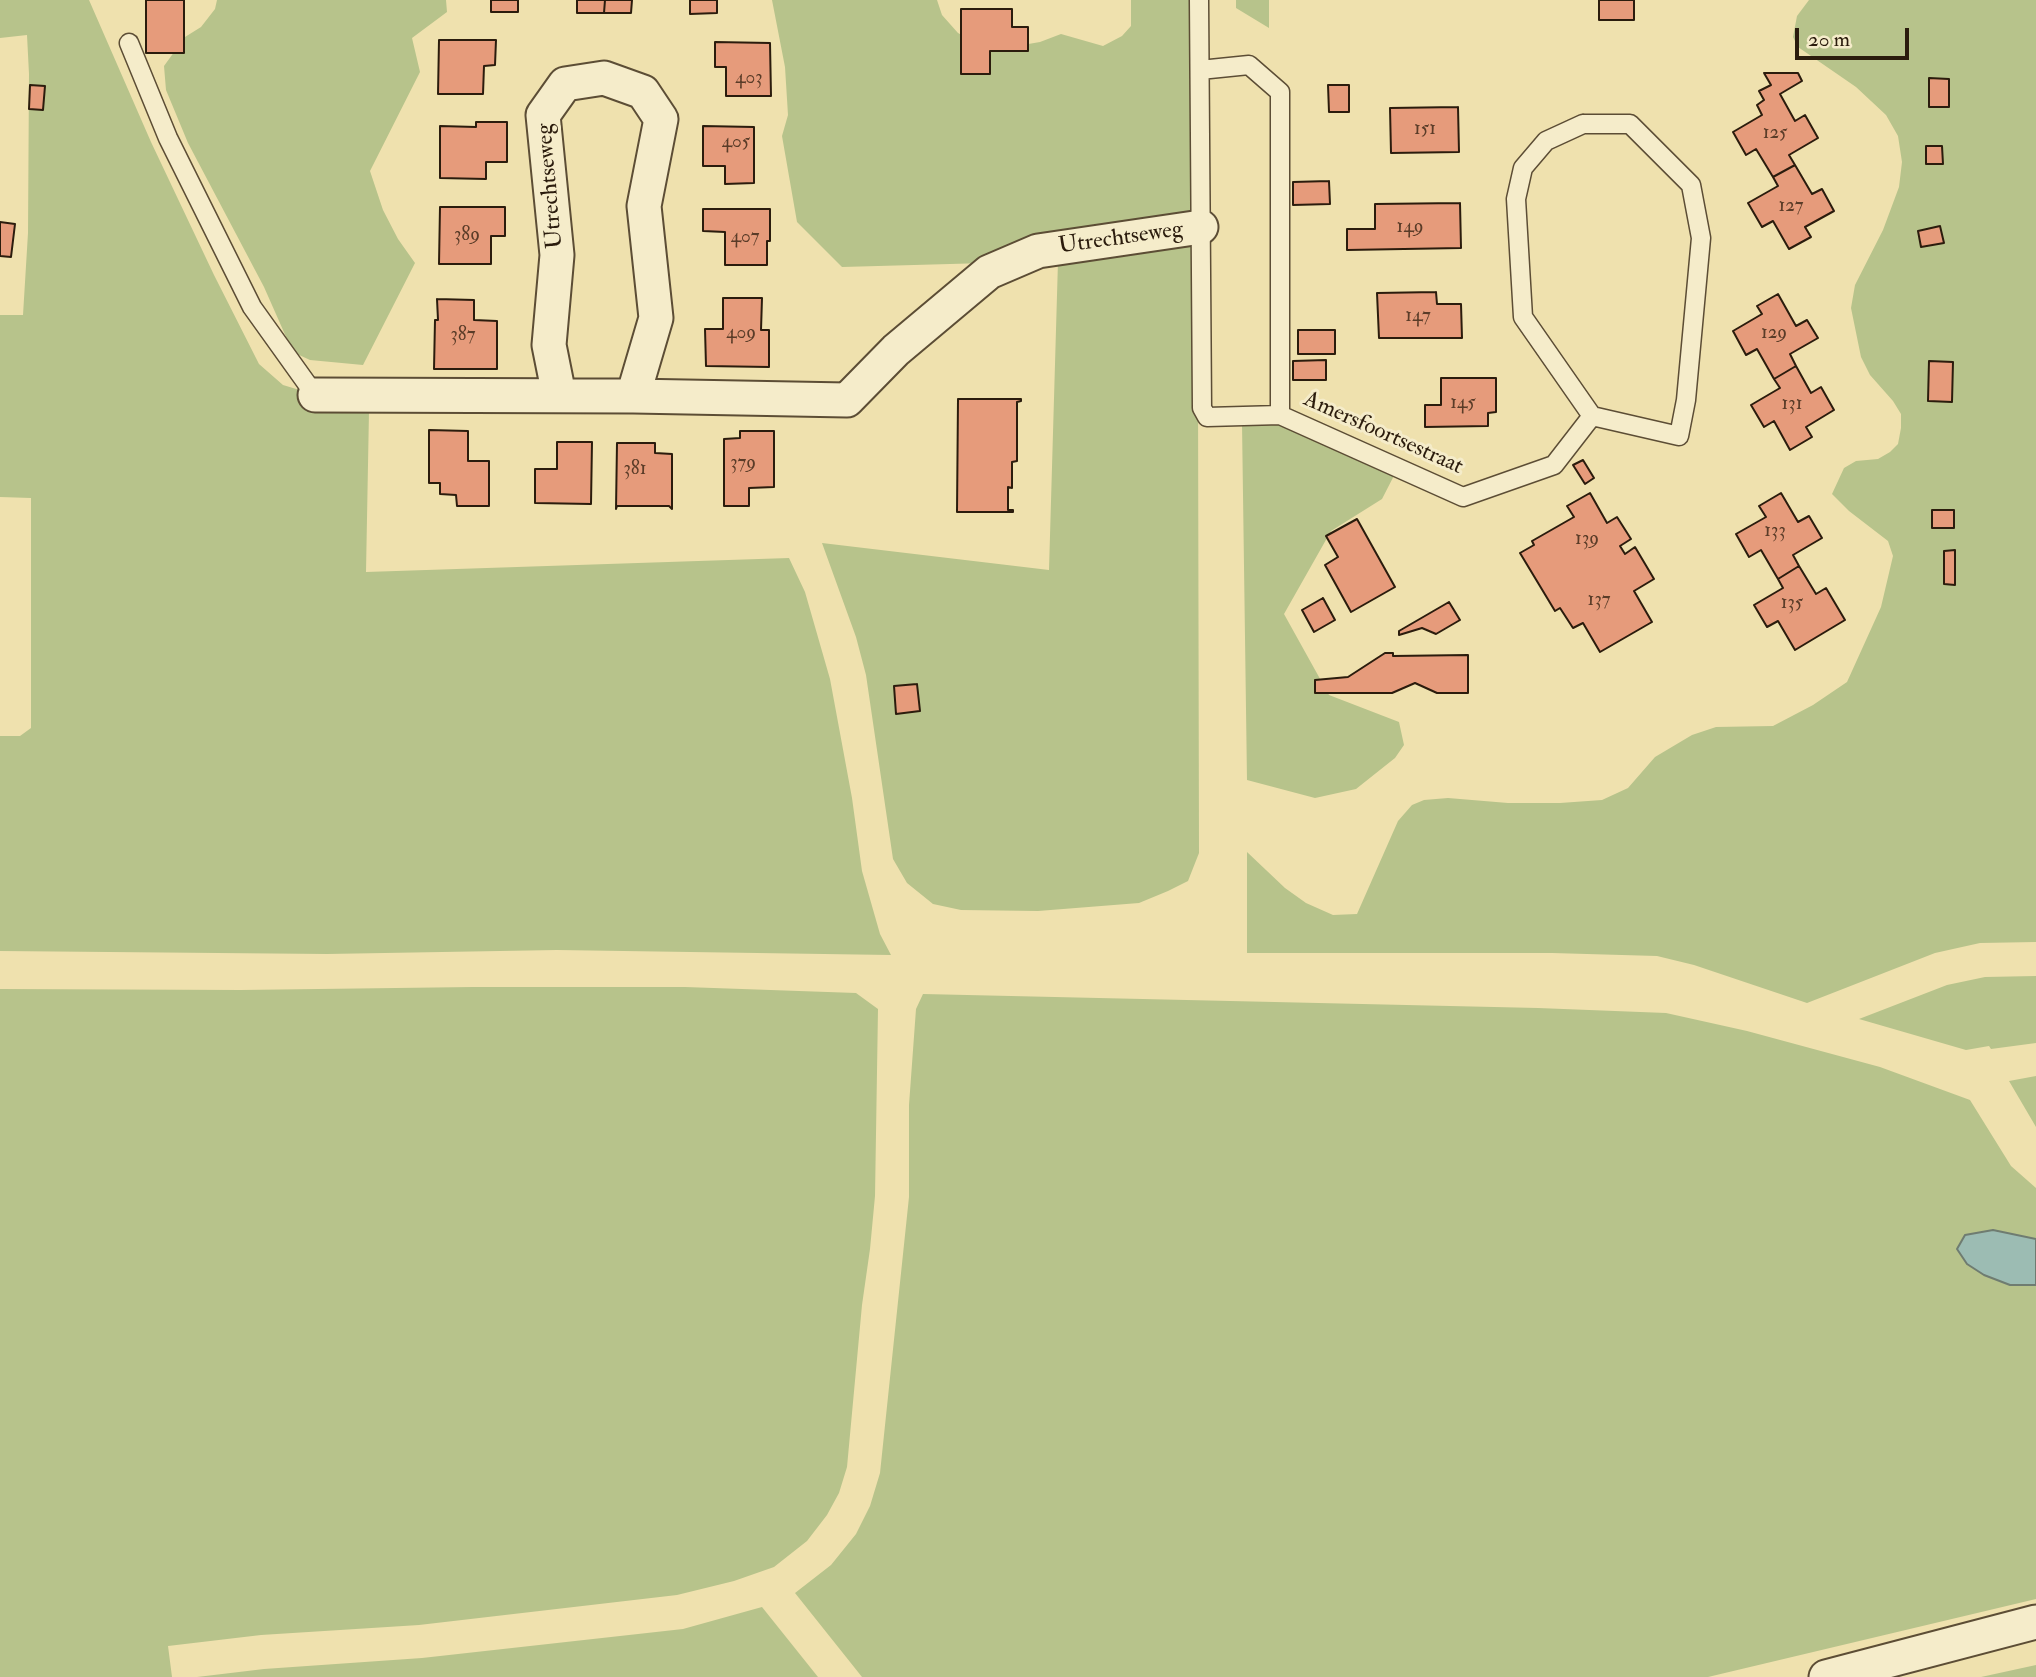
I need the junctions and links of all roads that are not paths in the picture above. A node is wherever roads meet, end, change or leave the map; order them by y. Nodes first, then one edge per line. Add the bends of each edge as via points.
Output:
1 (1199, 0) edge
2 (129, 43) dead end
3 (1200, 70) junction
4 (1201, 227) junction
5 (315, 395) joint
6 (559, 395) junction
7 (633, 396) junction
8 (1280, 415) junction
9 (1592, 416) junction
10 (2036, 1622) edge
11 (1826, 1677) edge

1 - 3 lane, Amersfoortsestraat
2 - 5 lane via 168,138 252,307
3 - 4 lane, Amersfoortsestraat
3 - 8 lane via 1249,65 1280,92
4 - 7 street, Utrechtseweg via 1038,251 989,272 896,350 847,400
4 - 8 lane, Amersfoortsestraat via 1202,408 1207,417
5 - 6 street, Utrechtseweg
6 - 7 street, Utrechtseweg
6 - 7 street, Utrechtseweg via 549,345 557,255 543,115 565,84 604,78 643,92 661,119 644,206 656,318
8 - 9 lane, Amersfoortsestraat via 1463,497 1554,464
9 - 9 lane via 1679,436 1686,400 1701,238 1691,186 1630,124 1583,124 1546,141 1524,168 1516,199 1523,317
10 - 11 street

